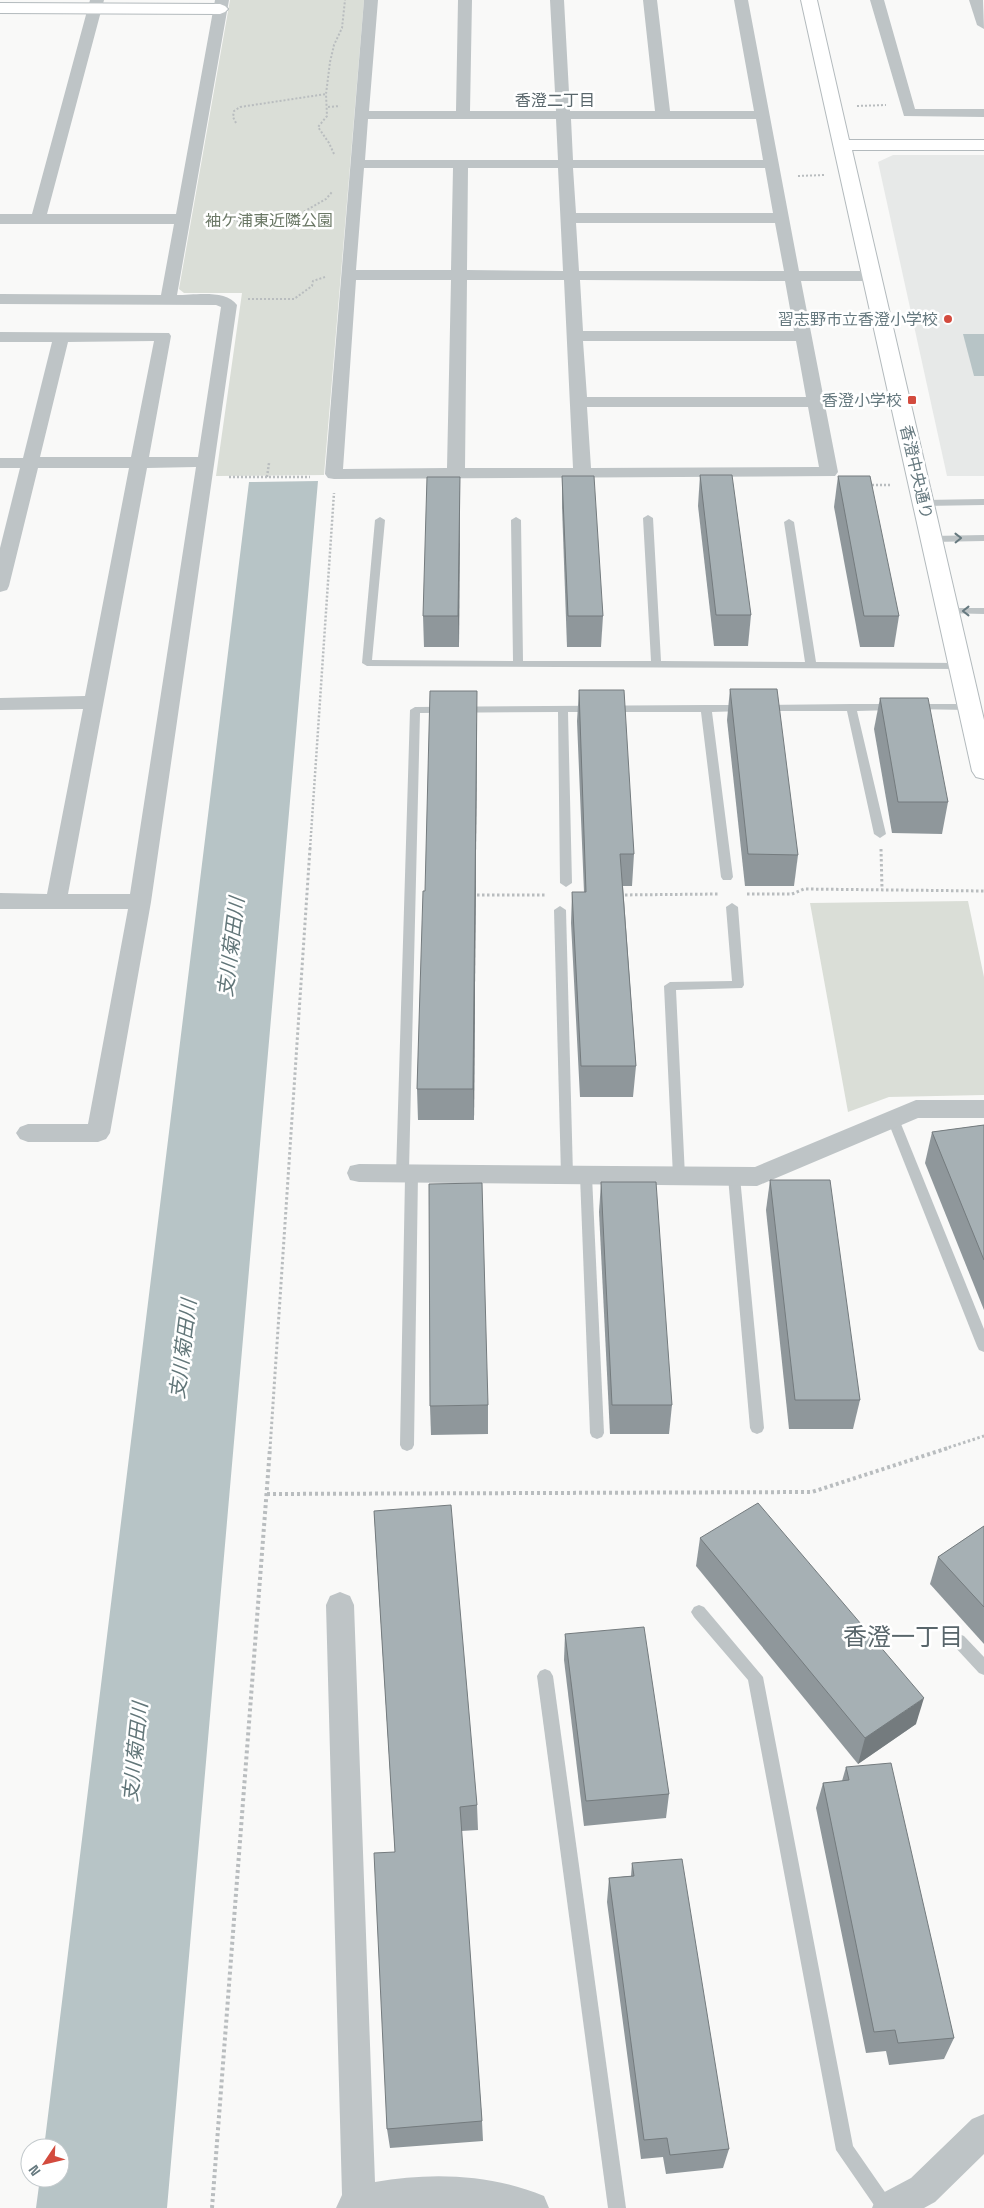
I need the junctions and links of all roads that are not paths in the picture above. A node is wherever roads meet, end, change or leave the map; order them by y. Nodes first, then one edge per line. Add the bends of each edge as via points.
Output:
1 (371, 0) edge
2 (465, 0) edge
3 (557, 0) edge
4 (650, 0) edge
5 (741, 0) edge
6 (809, 0) edge
7 (877, 0) edge
8 (976, 0) edge
9 (96, 4) edge
10 (221, 4) edge
11 (0, 8) edge
12 (984, 23) edge
13 (984, 113) edge
14 (361, 115) junction
15 (463, 115) junction
16 (563, 115) junction
17 (663, 115) junction
18 (763, 115) junction
19 (842, 145) junction
20 (984, 146) edge
21 (358, 164) junction
22 (566, 164) junction
23 (461, 165) junction
24 (773, 170) junction
25 (568, 218) junction
26 (782, 218) junction
27 (0, 219) edge
28 (38, 219) junction
29 (182, 219) junction
30 (348, 275) junction
31 (460, 275) junction
32 (572, 275) junction
33 (792, 275) junction
34 (870, 276) junction
35 (0, 299) edge
36 (168, 299) junction
37 (575, 336) junction
38 (804, 336) junction
39 (0, 337) edge
40 (62, 337) junction
41 (579, 402) junction
42 (816, 402) junction
43 (0, 463) edge
44 (138, 463) junction
45 (31, 464) junction
46 (204, 470) junction
47 (456, 473) junction
48 (582, 473) junction
49 (984, 502) edge
50 (924, 503) junction
51 (648, 518) dead end
52 (380, 520) dead end
53 (516, 520) dead end
54 (789, 522) dead end
55 (984, 538) edge
56 (932, 539) junction
57 (0, 586) edge
58 (947, 611) junction
59 (984, 611) edge
60 (518, 664) junction
61 (656, 664) junction
62 (810, 665) junction
63 (960, 666) junction
64 (94, 702) junction
65 (0, 704) edge
66 (969, 706) junction
67 (851, 707) junction
68 (706, 708) junction
69 (563, 709) junction
70 (984, 771) edge
71 (880, 834) road end
72 (727, 877) dead end
73 (566, 883) dead end
74 (0, 901) edge
75 (56, 902) junction
76 (140, 902) junction
77 (732, 907) dead end
78 (560, 910) dead end
79 (984, 1109) edge
80 (893, 1119) junction
81 (28, 1133) dead end
82 (359, 1173) dead end
83 (407, 1174) junction
84 (577, 1175) junction
85 (679, 1176) junction
86 (734, 1177) junction
87 (984, 1346) edge
88 (757, 1428) dead end
89 (596, 1433) dead end
90 (407, 1445) dead end
91 (340, 1605) dead end
92 (699, 1612) dead end
93 (959, 1642) dead end
94 (984, 1668) edge
95 (545, 1676) dead end
96 (984, 2131) edge
97 (356, 2205) edge
98 (532, 2208) edge
99 (617, 2208) edge
100 (888, 2208) edge

1 - 14 street
2 - 15 street
3 - 16 street
4 - 17 street
5 - 18 street
6 - 19 street, 香澄中央通り
7 - 13 street via 909,113
8 - 12 street
9 - 10 street
9 - 11 street
9 - 28 street
10 - 29 street
14 - 15 street
14 - 21 street
15 - 16 street
16 - 17 street
16 - 22 street
17 - 18 street
18 - 24 street
19 - 20 street
19 - 34 street, 香澄中央通り
21 - 23 street
21 - 30 street
22 - 23 street
22 - 24 street
22 - 25 street
23 - 31 street
24 - 26 street
25 - 26 street
25 - 32 street
26 - 33 street
27 - 28 street
28 - 29 street
29 - 36 street
30 - 31 street
30 - 47 street via 334,476
31 - 32 street
31 - 47 street
32 - 33 street
32 - 37 street
33 - 34 street
33 - 38 street
34 - 50 street, 香澄中央通り
35 - 36 street
36 - 46 street via 218,300 229,305
37 - 38 street
37 - 41 street
38 - 42 street
39 - 40 street
40 - 44 street via 163,336
40 - 45 street
41 - 42 street
41 - 48 street
42 - 48 street via 829,472
43 - 45 street
44 - 45 street
44 - 46 street
44 - 64 street
45 - 57 street
46 - 76 street
47 - 48 street
49 - 50 lane
50 - 56 street, 香澄中央通り
51 - 61 lane
52 - 60 lane via 367,663
53 - 60 lane
54 - 62 lane
56 -> 55 lane
56 - 58 street, 香澄中央通り
59 -> 58 lane
58 - 63 street, 香澄中央通り
60 - 61 lane
61 - 62 lane
62 - 63 lane
63 - 66 street, 香澄中央通り
64 - 65 street
64 - 75 street
66 - 67 lane
66 - 70 street, 香澄中央通り
67 - 68 lane
67 - 71 lane
68 - 69 lane
68 - 72 lane
69 - 73 lane
69 - 83 lane via 414,710
74 - 75 street
75 - 76 street
76 - 81 street via 98,1132
77 - 85 lane via 738,986 670,986
78 - 84 lane
79 - 80 street via 916,1109
80 - 86 street via 757,1177
80 - 87 lane
82 - 83 street
83 - 84 street
83 - 90 lane
84 - 85 street
84 - 89 lane
85 - 86 street
86 - 88 lane
91 - 97 street
92 - 100 lane via 755,1677 845,2150
93 - 94 lane
95 - 99 lane
96 - 100 street via 923,2190
97 - 98 street via 397,2194 472,2193

